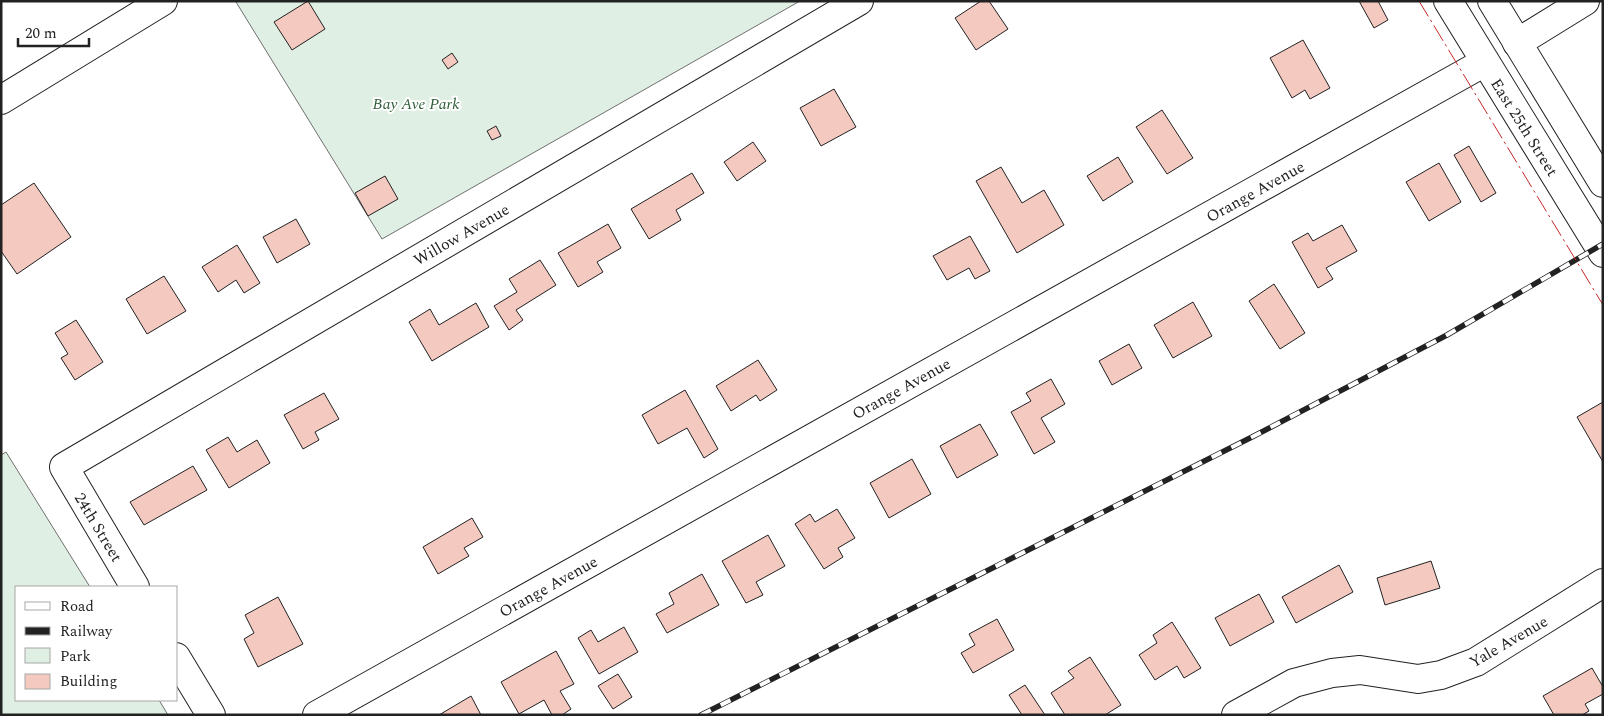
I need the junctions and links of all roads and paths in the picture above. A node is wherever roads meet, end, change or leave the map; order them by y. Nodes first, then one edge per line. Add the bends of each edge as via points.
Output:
1 (163, 1) edge
2 (859, 1) edge
3 (1448, 1) edge
4 (1492, 1) edge
5 (1585, 1) edge
6 (1517, 43) junction
7 (1485, 62) junction
8 (1, 100) edge
9 (1603, 183) edge
10 (1603, 193) edge
11 (1603, 254) edge
12 (64, 467) joint
13 (1603, 583) edge
14 (134, 586) edge
15 (178, 659) edge
16 (211, 715) edge
17 (317, 715) edge
18 (1236, 715) edge

1 - 8 street
2 - 12 street, Willow Avenue
3 - 7 street, East 25th Street
4 - 6 street
5 - 6 street
6 - 9 street
7 - 10 street via 1511,65 1578,176
7 - 11 street, East 25th Street
7 - 17 street, Orange Avenue
12 - 14 street, 24th Street
13 - 18 street, Yale Avenue via 1476,662 1441,675 1418,679 1360,670 1332,673 1294,683
15 - 16 street

